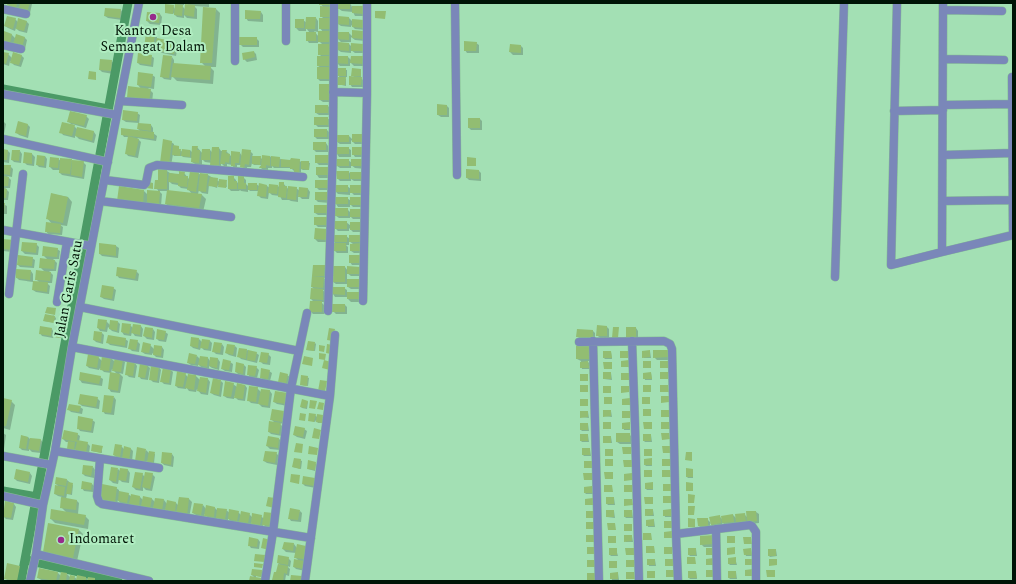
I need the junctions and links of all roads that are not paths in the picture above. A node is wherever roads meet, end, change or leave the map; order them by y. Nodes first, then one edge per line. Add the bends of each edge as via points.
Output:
1 (139, 3) edge
2 (235, 3) edge
3 (286, 3) edge
4 (334, 3) edge
5 (367, 3) edge
6 (455, 3) edge
7 (844, 3) edge
8 (896, 3) edge
9 (943, 7) edge
10 (3, 9) edge
11 (1002, 11) dead end
12 (26, 14) dead end
13 (286, 41) dead end
14 (3, 45) edge
15 (22, 49) dead end
16 (943, 59) junction
17 (1004, 60) dead end
18 (235, 61) dead end
19 (1012, 77) edge
20 (334, 92) junction
21 (367, 93) junction
22 (3, 94) edge
23 (120, 101) junction
24 (1012, 104) edge
25 (182, 105) dead end
26 (943, 107) junction
27 (894, 111) junction
28 (114, 115) junction
29 (3, 139) edge
30 (1013, 153) edge
31 (943, 155) junction
32 (105, 161) junction
33 (23, 174) dead end
34 (457, 175) dead end
35 (303, 177) dead end
36 (105, 180) junction
37 (1013, 200) edge
38 (100, 201) junction
39 (942, 201) junction
40 (231, 217) dead end
41 (3, 230) edge
42 (16, 233) junction
43 (70, 242) junction
44 (89, 246) junction
45 (942, 252) junction
46 (835, 277) dead end
47 (9, 294) dead end
48 (363, 301) dead end
49 (56, 302) dead end
50 (80, 307) junction
51 (328, 311) dead end
52 (307, 313) dead end
53 (336, 334) dead end
54 (593, 341) junction
55 (632, 341) junction
56 (579, 342) dead end
57 (72, 347) junction
58 (299, 351) junction
59 (291, 388) junction
60 (330, 396) junction
61 (55, 450) junction
62 (3, 456) edge
63 (100, 459) junction
64 (49, 464) junction
65 (159, 468) dead end
66 (3, 496) edge
67 (41, 504) junction
68 (716, 529) junction
69 (273, 532) junction
70 (676, 534) junction
71 (311, 538) junction
72 (36, 555) junction
73 (30, 581) edge
74 (149, 581) edge
75 (265, 581) edge
76 (305, 581) edge
77 (599, 581) edge
78 (639, 581) edge
79 (678, 581) edge
80 (717, 581) edge
81 (756, 581) edge

1 - 23 street, Jalan Garis Satu
2 - 18 street
3 - 13 street
4 - 20 street
5 - 21 street
6 - 34 street
7 - 46 street
8 - 27 street
9 - 11 street
9 - 16 street
10 - 12 street
14 - 15 street
16 - 17 street
16 - 26 street
19 - 24 street
20 - 21 street
20 - 51 street
21 - 48 street
22 - 28 street
23 - 25 street
23 - 28 street, Jalan Garis Satu
24 - 26 street
24 - 30 street
26 - 27 street
26 - 31 street
27 - 45 street via 891,265
28 - 32 street, Jalan Garis Satu
29 - 32 street
30 - 31 street
30 - 37 street
31 - 39 street
32 - 36 street, Jalan Garis Satu
33 - 42 street
35 - 36 street via 157,165 150,168 144,185
36 - 38 street, Jalan Garis Satu
37 - 39 street
37 - 45 street via 1013,235
38 - 40 street
38 - 44 street, Jalan Garis Satu
39 - 45 street
41 - 42 street
42 - 43 street
42 - 47 street
43 - 44 street
43 - 49 street
44 - 50 street, Jalan Garis Satu
50 - 57 street, Jalan Garis Satu
50 - 58 street
52 - 58 street
53 - 60 street
54 - 55 street
54 - 56 street
54 - 77 street
55 - 70 street via 664,340 672,346
55 - 78 street
57 - 59 street
57 - 61 street, Jalan Garis Satu
58 - 59 street
59 - 60 street
59 - 69 street
60 - 71 street
61 - 63 street
61 - 64 street, Jalan Garis Satu
62 - 64 street
63 - 65 street
63 - 69 street via 97,496 102,504
64 - 67 street, Jalan Garis Satu
66 - 67 street
67 - 72 street, Jalan Garis Satu
68 - 70 street
68 - 80 street
68 - 81 street via 750,525 754,529
69 - 71 street
69 - 75 street
70 - 79 street
71 - 76 street
72 - 73 street, Jalan Garis Satu
72 - 74 street

